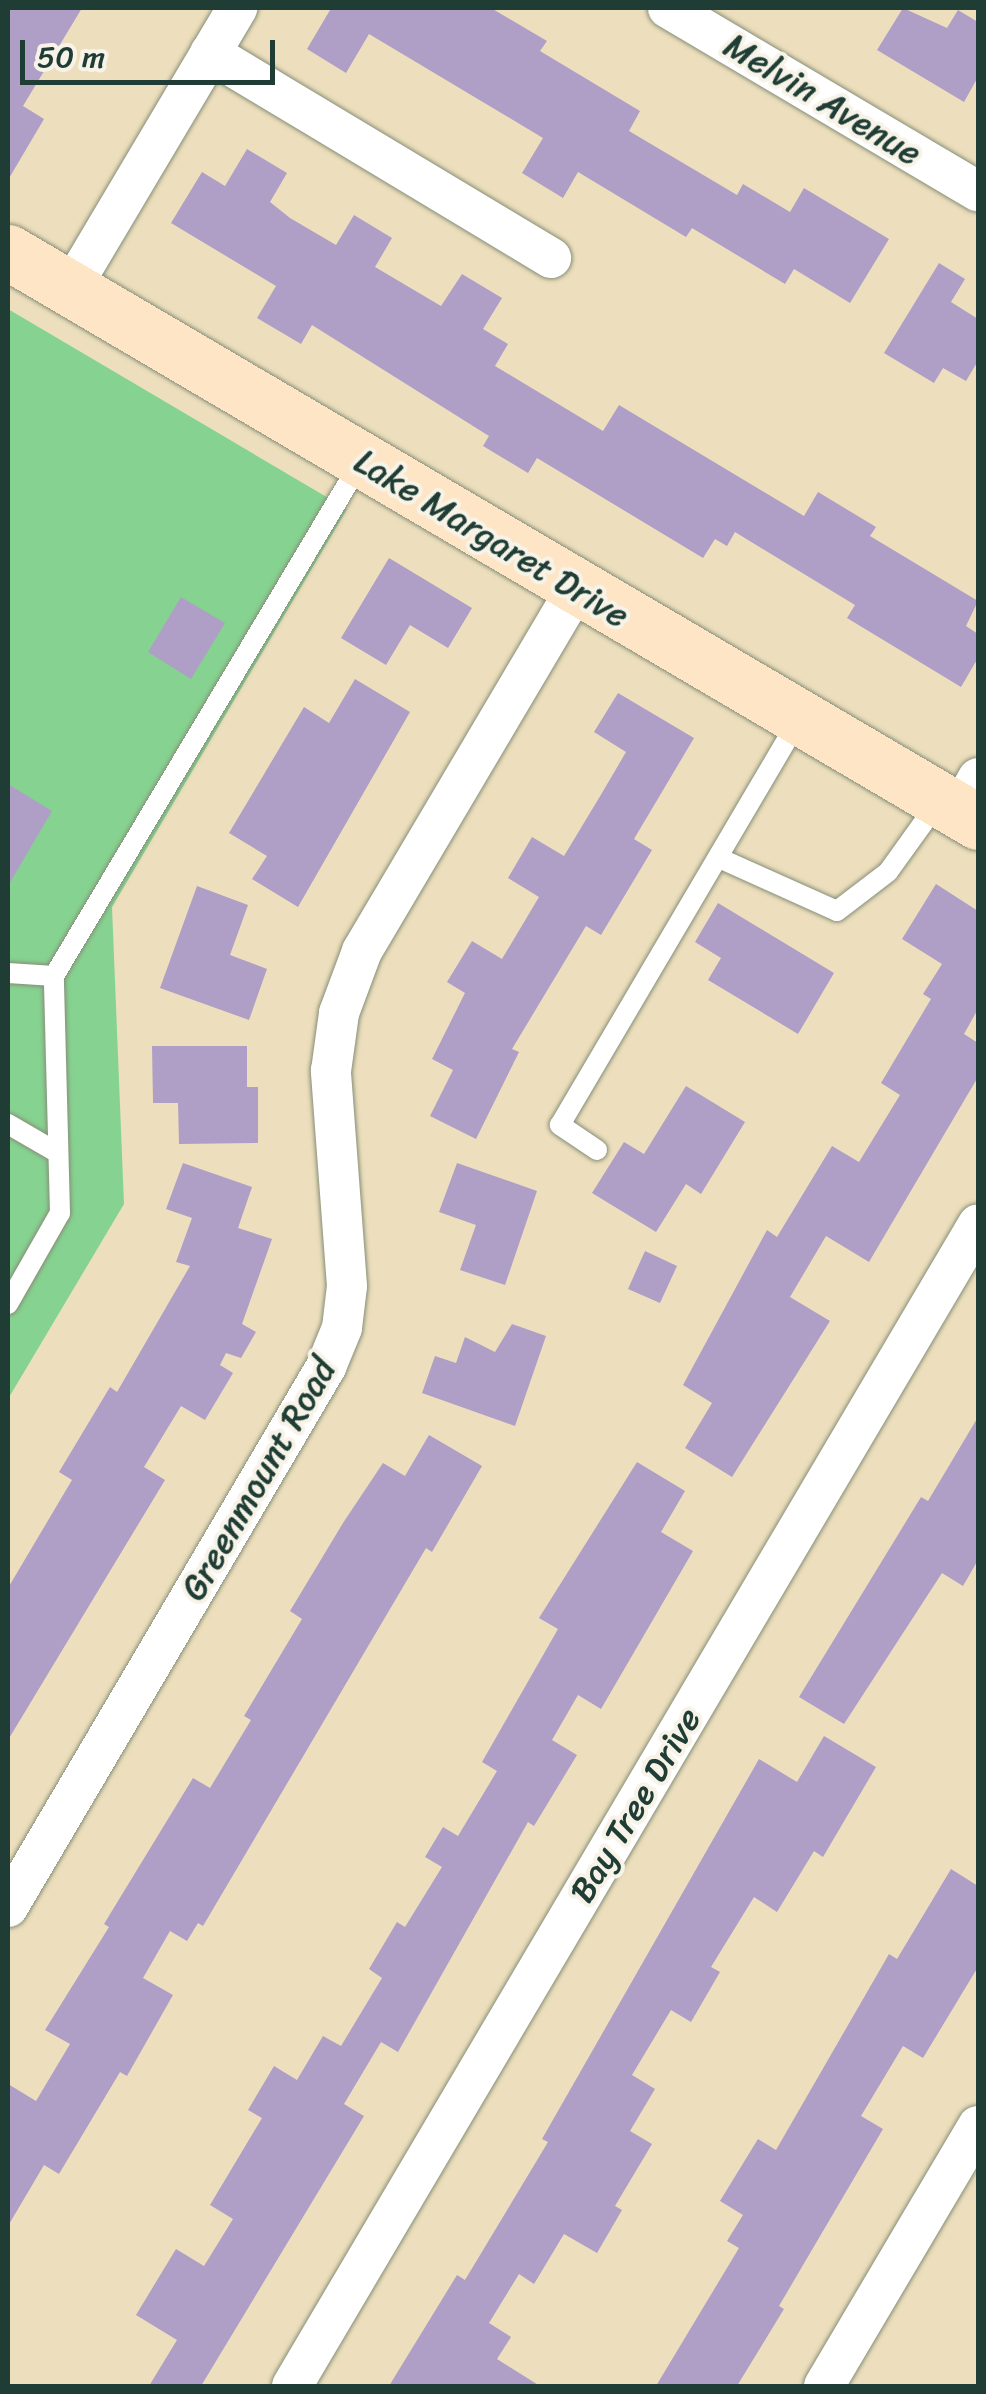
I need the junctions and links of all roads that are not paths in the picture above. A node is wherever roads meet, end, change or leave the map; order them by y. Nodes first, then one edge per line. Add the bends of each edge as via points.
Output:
1 (237, 8) edge
2 (668, 8) edge
3 (210, 53) junction
4 (978, 191) edge
5 (8, 252) edge
6 (551, 258) dead end
7 (71, 288) junction
8 (361, 461) junction
9 (576, 588) junction
10 (800, 718) junction
11 (964, 803) edge
12 (720, 858) junction
13 (8, 973) edge
14 (54, 976) junction
15 (8, 1124) edge
16 (597, 1150) dead end
17 (58, 1153) junction
18 (978, 1224) edge
19 (8, 1304) edge
20 (8, 1907) edge
21 (978, 2126) edge
22 (292, 2386) edge
23 (824, 2386) edge

1 - 3 street
2 - 4 street, Melvin Avenue
3 - 6 street
3 - 7 street
5 - 7 street, Lake Margaret Drive
7 - 8 street, Lake Margaret Drive
8 - 9 street, Lake Margaret Drive
8 - 14 lane
9 - 10 street, Lake Margaret Drive
9 - 20 street, Greenmount Road via 362,952 339,1013 331,1070 347,1286 342,1328 326,1366
10 - 11 street, Lake Margaret Drive
10 - 12 lane
11 - 12 lane via 837,911
12 - 16 lane via 560,1125
13 - 14 lane
14 - 17 lane
15 - 17 lane
17 - 19 lane via 60,1213
18 - 22 street, Bay Tree Drive
21 - 23 street

